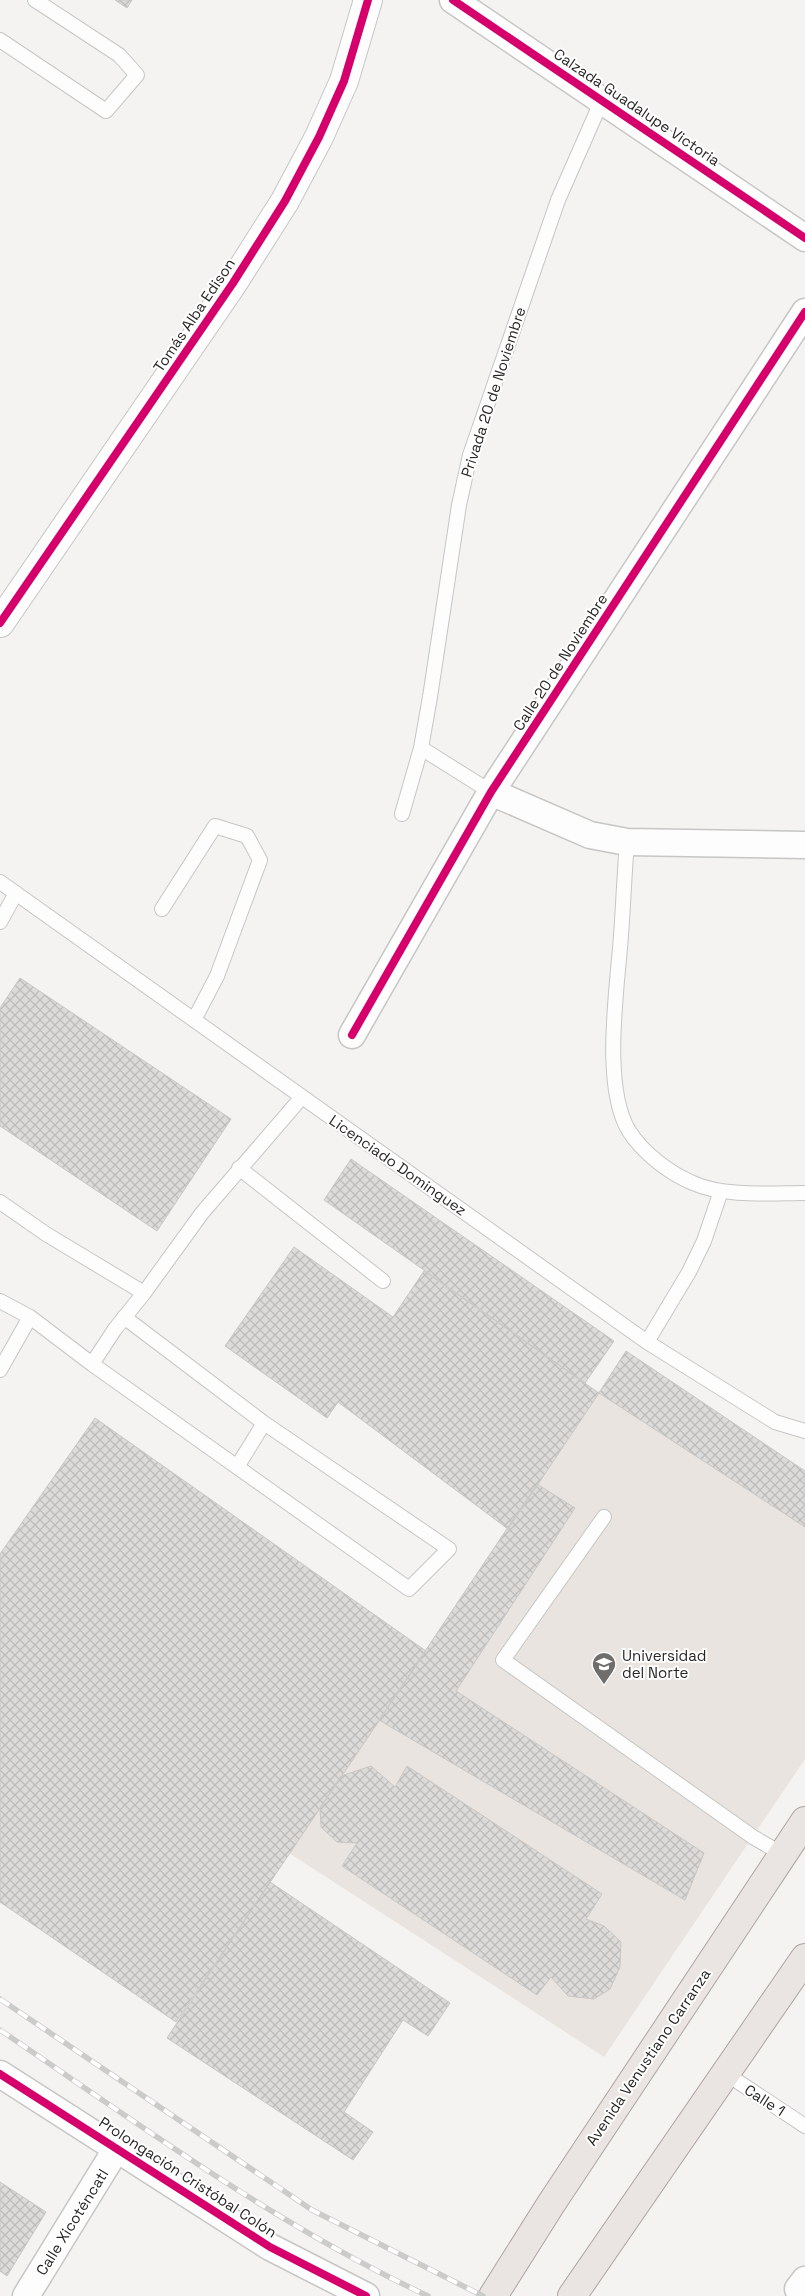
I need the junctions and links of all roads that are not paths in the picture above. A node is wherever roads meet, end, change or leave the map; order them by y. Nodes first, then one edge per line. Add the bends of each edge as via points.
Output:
1 (35, 0) edge
2 (368, 0) edge
3 (453, 0) edge
4 (0, 40) edge
5 (602, 100) junction
6 (805, 238) edge
7 (805, 312) edge
8 (0, 622) edge
9 (421, 748) junction
10 (491, 792) junction
11 (402, 814) dead end
12 (627, 842) junction
13 (805, 845) edge
14 (0, 882) edge
15 (16, 893) junction
16 (162, 910) dead end
17 (0, 922) edge
18 (194, 1020) junction
19 (352, 1036) dead end
20 (302, 1097) junction
21 (239, 1168) junction
22 (721, 1190) junction
23 (805, 1193) edge
24 (0, 1202) edge
25 (383, 1281) dead end
26 (144, 1293) junction
27 (0, 1301) edge
28 (30, 1317) junction
29 (124, 1317) junction
30 (647, 1342) junction
31 (92, 1364) junction
32 (0, 1370) edge
33 (264, 1423) junction
34 (805, 1431) edge
35 (237, 1467) junction
36 (604, 1516) dead end
37 (805, 1820) edge
38 (782, 1854) junction
39 (805, 1958) edge
40 (725, 2073) junction
41 (0, 2074) edge
42 (805, 2126) edge
43 (117, 2148) junction
44 (26, 2296) edge
45 (366, 2296) edge
46 (493, 2296) edge
47 (572, 2296) edge

1 - 4 lane via 119,55 136,75 106,111
2 - 8 street, Tomás Alba Edison via 344,81 285,201 233,283
3 - 5 street, Calzada Guadalupe Victoria
5 - 6 street, Calzada Guadalupe Victoria
5 - 9 lane, Privada 20 de Noviembre via 558,200 470,455
7 - 10 street, Calle 20 de Noviembre
9 - 10 lane
9 - 11 lane, Privada 20 de Noviembre
10 - 12 street via 590,835
10 - 19 street, Calle 20 de Noviembre
12 - 13 street
12 - 22 lane via 614,1022 615,1072 620,1104 629,1130 648,1154 694,1184
14 - 15 lane, Licenciado Dominguez
15 - 17 lane
15 - 18 lane, Licenciado Dominguez
16 - 18 lane via 215,826 247,836 260,860 217,976
18 - 20 lane, Licenciado Dominguez
20 - 21 lane
20 - 30 lane, Licenciado Dominguez
21 - 25 lane
21 - 26 lane
22 - 23 lane
22 - 30 lane via 704,1241 689,1272
24 - 26 lane
26 - 29 lane
27 - 28 lane
28 - 31 lane
28 - 32 lane
29 - 31 lane
29 - 33 lane
30 - 34 lane, Licenciado Dominguez via 775,1422
31 - 35 lane
33 - 35 lane
33 - 35 lane via 449,1549 409,1589
36 - 38 lane via 503,1660 753,1837
37 - 38 main road, Avenida Venustiano Carranza
38 - 46 main road, Avenida Venustiano Carranza
39 - 40 main road
40 - 42 lane, Calle 1
40 - 47 main road
41 - 43 street, Prolongación Cristóbal Colón
43 - 44 street, Calle Xicoténcatl
43 - 45 street, Prolongación Cristóbal Colón via 270,2246

